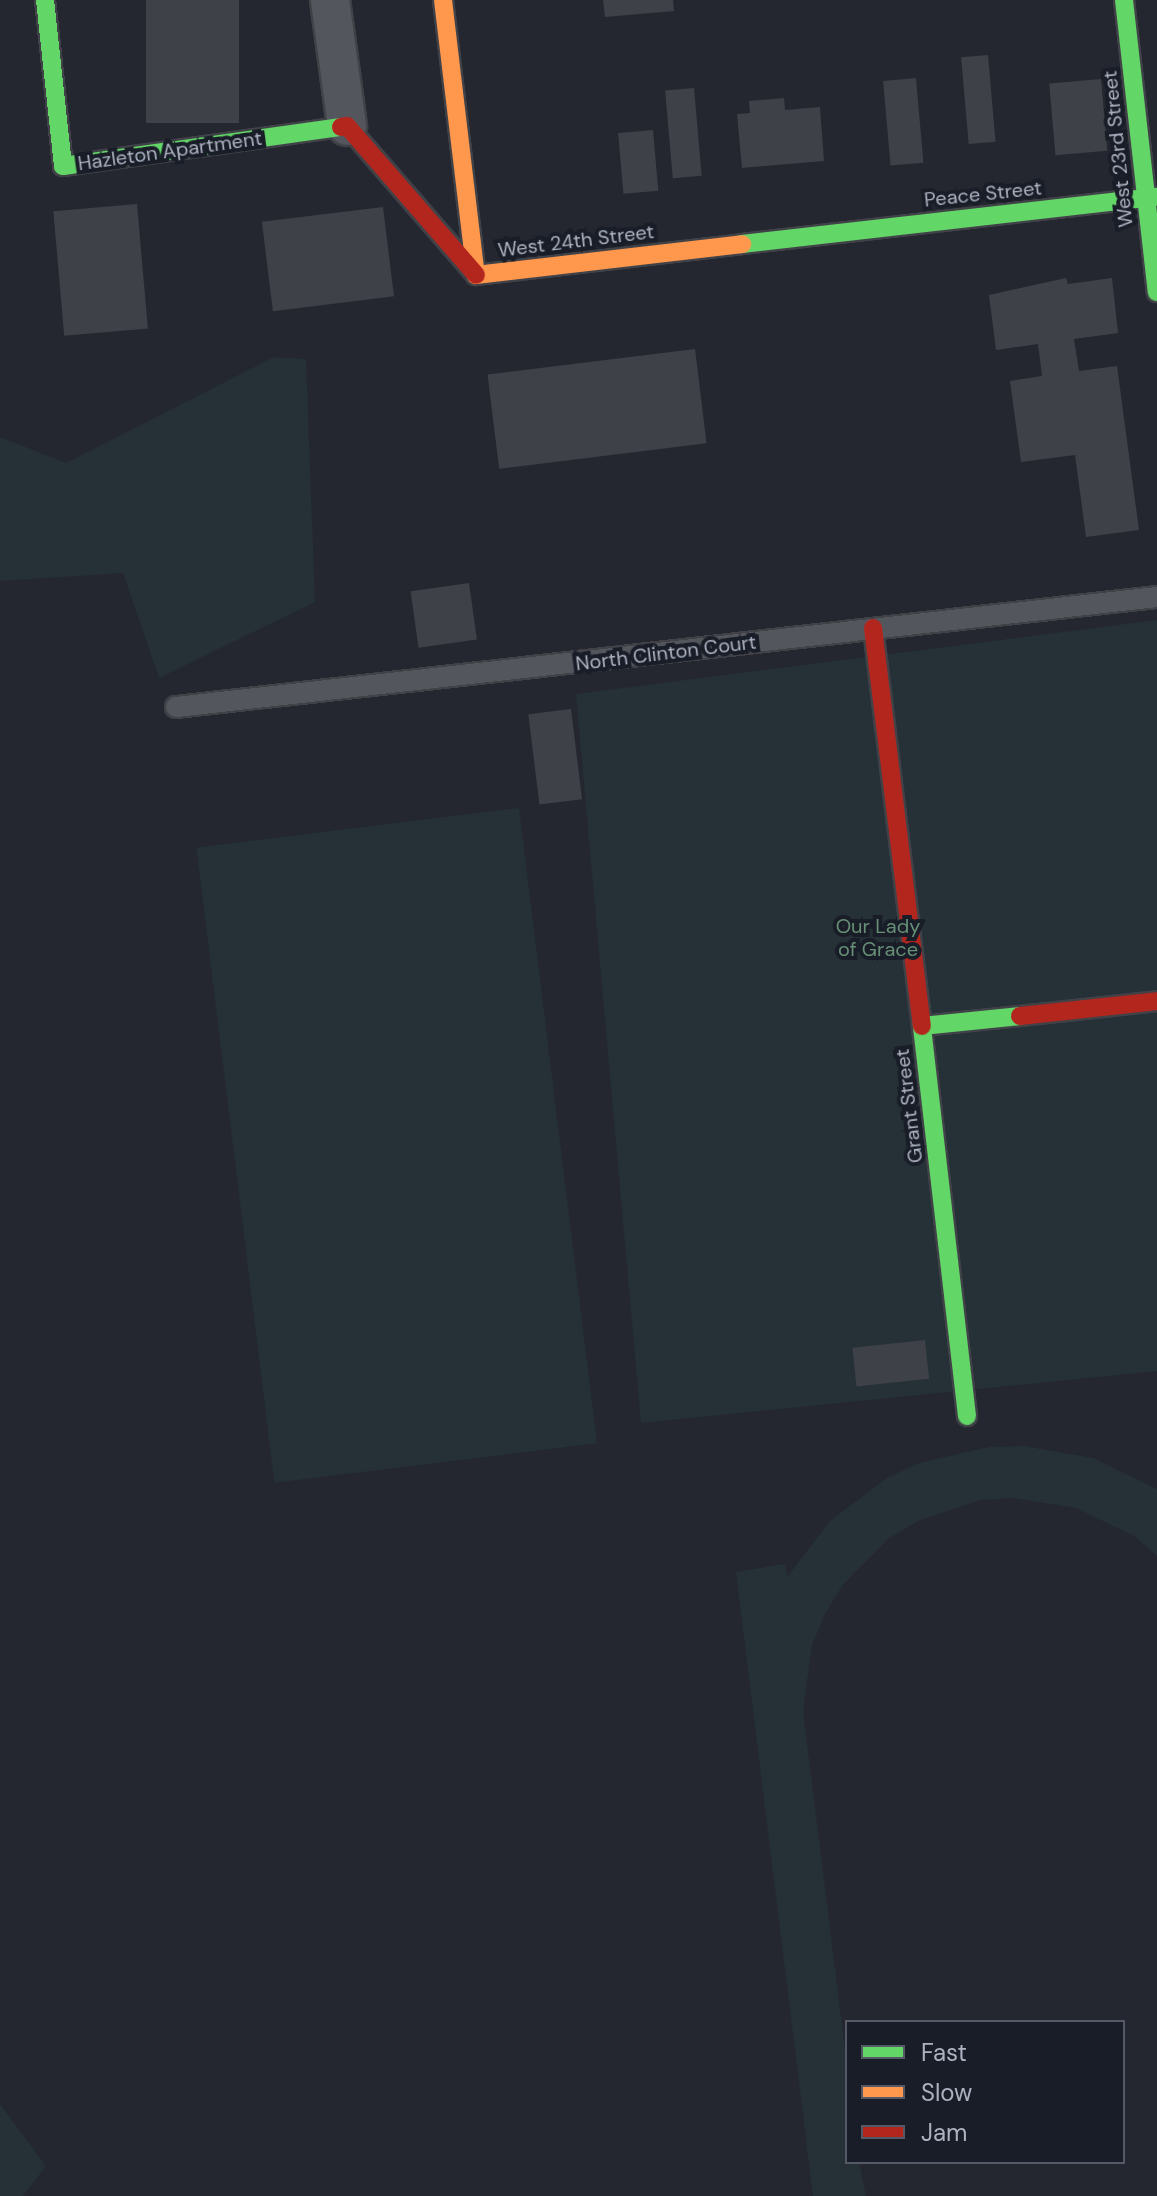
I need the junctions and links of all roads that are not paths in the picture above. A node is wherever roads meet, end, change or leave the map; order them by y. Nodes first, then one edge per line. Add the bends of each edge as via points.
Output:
1 (45, 0) edge
2 (330, 0) edge
3 (443, 0) edge
4 (1124, 0) edge
5 (347, 126) junction
6 (1151, 198) edge
7 (813, 234) joint
8 (476, 275) junction
9 (1157, 292) edge
10 (1157, 597) edge
11 (873, 628) junction
12 (176, 707) dead end
13 (1157, 1001) edge
14 (922, 1026) junction
15 (967, 1416) dead end

1 - 5 street, Hazleton Apartment via 63,166
2 - 5 street
3 - 8 street, West 24th Street
4 - 6 street, West 23rd Street
5 - 8 street
6 - 7 street, Peace Street
6 - 9 street, West 23rd Street
7 - 8 street, West 24th Street
10 - 11 lane, North Clinton Court
11 - 12 lane, North Clinton Court
11 - 14 street
13 - 14 street, Grant Street
14 - 15 street, Grant Street

